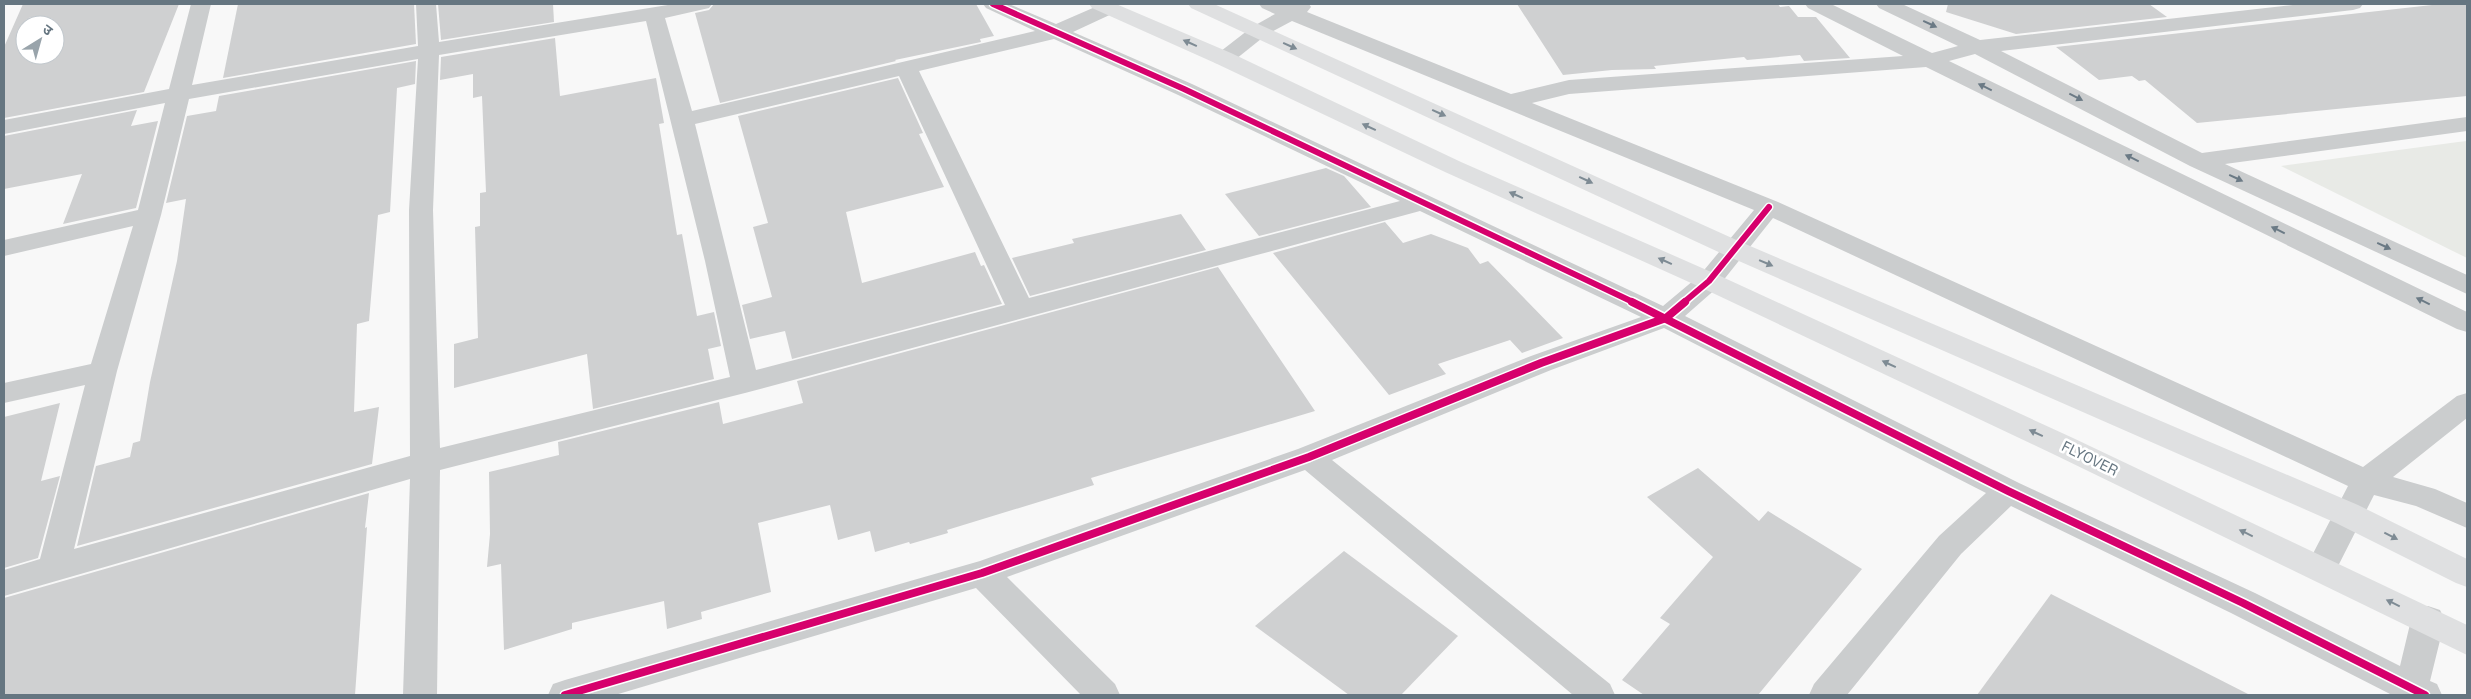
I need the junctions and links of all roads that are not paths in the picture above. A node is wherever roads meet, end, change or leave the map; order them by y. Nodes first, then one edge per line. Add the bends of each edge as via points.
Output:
1 (201, 4) edge
2 (426, 4) edge
3 (702, 4) edge
4 (994, 4) edge
5 (1198, 4) edge
6 (1815, 4) edge
7 (1886, 4) edge
8 (2353, 4) edge
9 (1104, 6) edge
10 (1289, 7) edge
11 (654, 14) junction
12 (1259, 31) junction
13 (1056, 32) junction
14 (1977, 46) junction
15 (429, 50) junction
16 (1223, 58) junction
17 (1930, 60) junction
18 (906, 67) junction
19 (178, 94) junction
20 (1506, 102) junction
21 (683, 120) junction
22 (2467, 124) edge
23 (4, 127) edge
24 (2200, 161) junction
25 (2155, 170) junction
26 (1425, 202) junction
27 (1769, 207) junction
28 (149, 215) junction
29 (4, 248) edge
30 (1734, 249) junction
31 (1709, 280) junction
32 (2467, 285) edge
33 (1021, 310) junction
34 (1666, 318) junction
35 (2467, 323) edge
36 (103, 371) junction
37 (745, 383) junction
38 (4, 393) edge
39 (2467, 403) edge
40 (1308, 457) junction
41 (425, 463) junction
42 (2366, 480) junction
43 (2008, 491) junction
44 (2347, 514) junction
45 (2467, 516) edge
46 (54, 568) junction
47 (2321, 569) junction
48 (982, 573) junction
49 (2467, 574) edge
50 (4, 583) edge
51 (2428, 620) junction
52 (2467, 641) edge
53 (2418, 692) edge
54 (420, 695) edge
55 (566, 695) edge
56 (1103, 695) edge
57 (1598, 695) edge
58 (1826, 695) edge

1 - 19 street
2 - 15 street
3 - 11 street
4 - 13 street
5 - 12 main road
6 - 17 street
7 -> 14 street
8 - 14 street
9 - 13 street
16 -> 9 main road, FLYOVER
10 - 12 street
10 - 20 street
11 - 15 street
11 - 21 street
12 - 16 street
12 -> 30 main road
13 - 18 street
13 - 26 street
14 - 17 street
14 -> 24 street
15 - 19 street
15 - 41 street via 421,210
31 -> 16 main road, FLYOVER via 1453,166
17 - 20 street via 1569,87
25 -> 17 street
18 - 21 street
18 - 33 street
19 - 23 street
19 - 28 street
20 - 27 street
21 - 37 street
22 - 24 street
24 - 25 street
24 -> 32 street
35 -> 25 street
26 - 33 street
26 - 34 street
27 - 30 street
27 - 42 street
28 - 29 street
28 - 36 street
30 - 31 street
30 -> 44 main road
31 - 34 street
47 -> 31 main road, FLYOVER
33 - 37 street
34 - 40 street via 1541,363
34 - 43 street
36 - 38 street
36 - 46 street
37 - 41 street
39 - 42 street
40 - 48 street
40 - 57 street
41 - 46 street
41 - 54 street
42 - 44 street
42 - 45 street via 2424,497
43 - 53 street via 2243,602
43 - 58 street via 1950,545
44 - 47 street
44 -> 49 main road
46 - 50 street
51 -> 47 main road, FLYOVER
48 - 55 street
48 - 56 street
51 - 52 main road, FLYOVER
51 - 53 street

